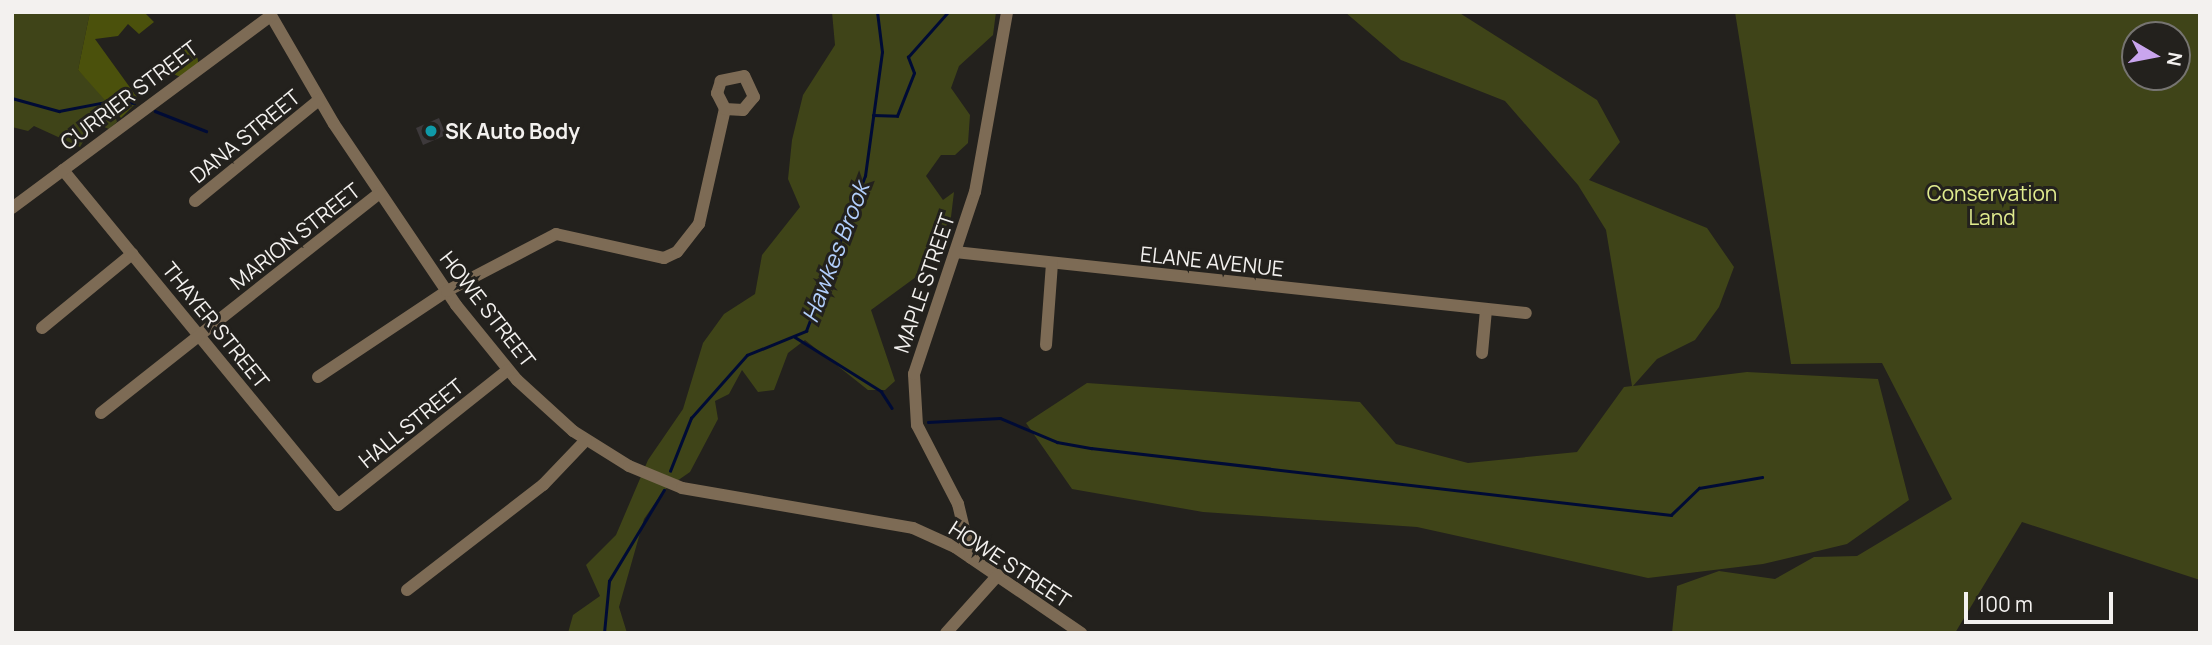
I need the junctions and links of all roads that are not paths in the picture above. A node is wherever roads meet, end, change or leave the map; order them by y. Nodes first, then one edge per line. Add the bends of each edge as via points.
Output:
1 (1007, 12) edge
2 (270, 14) edge
3 (319, 100) junction
4 (725, 109) dead end
5 (64, 170) junction
6 (380, 193) junction
7 (195, 201) dead end
8 (12, 208) edge
9 (955, 252) junction
10 (132, 254) junction
11 (1052, 262) junction
12 (447, 291) junction
13 (1486, 310) junction
14 (1526, 313) dead end
15 (42, 328) dead end
16 (200, 335) junction
17 (1046, 345) dead end
18 (1482, 353) dead end
19 (508, 370) junction
20 (318, 377) dead end
21 (101, 413) dead end
22 (586, 440) junction
23 (338, 505) joint
24 (971, 558) junction
25 (998, 575) junction
26 (407, 590) dead end
27 (946, 633) edge
28 (1081, 633) edge

1 - 9 street, MAPLE STREET via 975,192
2 - 3 street, HOWE STREET
2 - 5 street, CURRIER STREET
3 - 6 street, HOWE STREET
3 - 7 street, DANA STREET
4 - 12 street via 699,224 677,252 664,258 556,234
5 - 8 street, CURRIER STREET
5 - 10 street, THAYER STREET
6 - 12 street, HOWE STREET
6 - 16 street, MARION STREET
9 - 11 street, ELANE AVENUE
9 - 24 street, MAPLE STREET via 923,338 912,399 926,449 968,530
10 - 15 street
10 - 16 street, THAYER STREET
11 - 13 street, ELANE AVENUE
11 - 17 street
12 - 19 street, HOWE STREET
12 - 20 street
13 - 14 street, ELANE AVENUE
13 - 18 street
16 - 21 street, MARION STREET
16 - 23 street, THAYER STREET
19 - 22 street, HOWE STREET
19 - 23 street, HALL STREET
22 - 24 street, HOWE STREET via 682,488 891,521
22 - 26 street via 543,485
24 - 25 street, HOWE STREET
25 - 27 street
25 - 28 street, HOWE STREET

